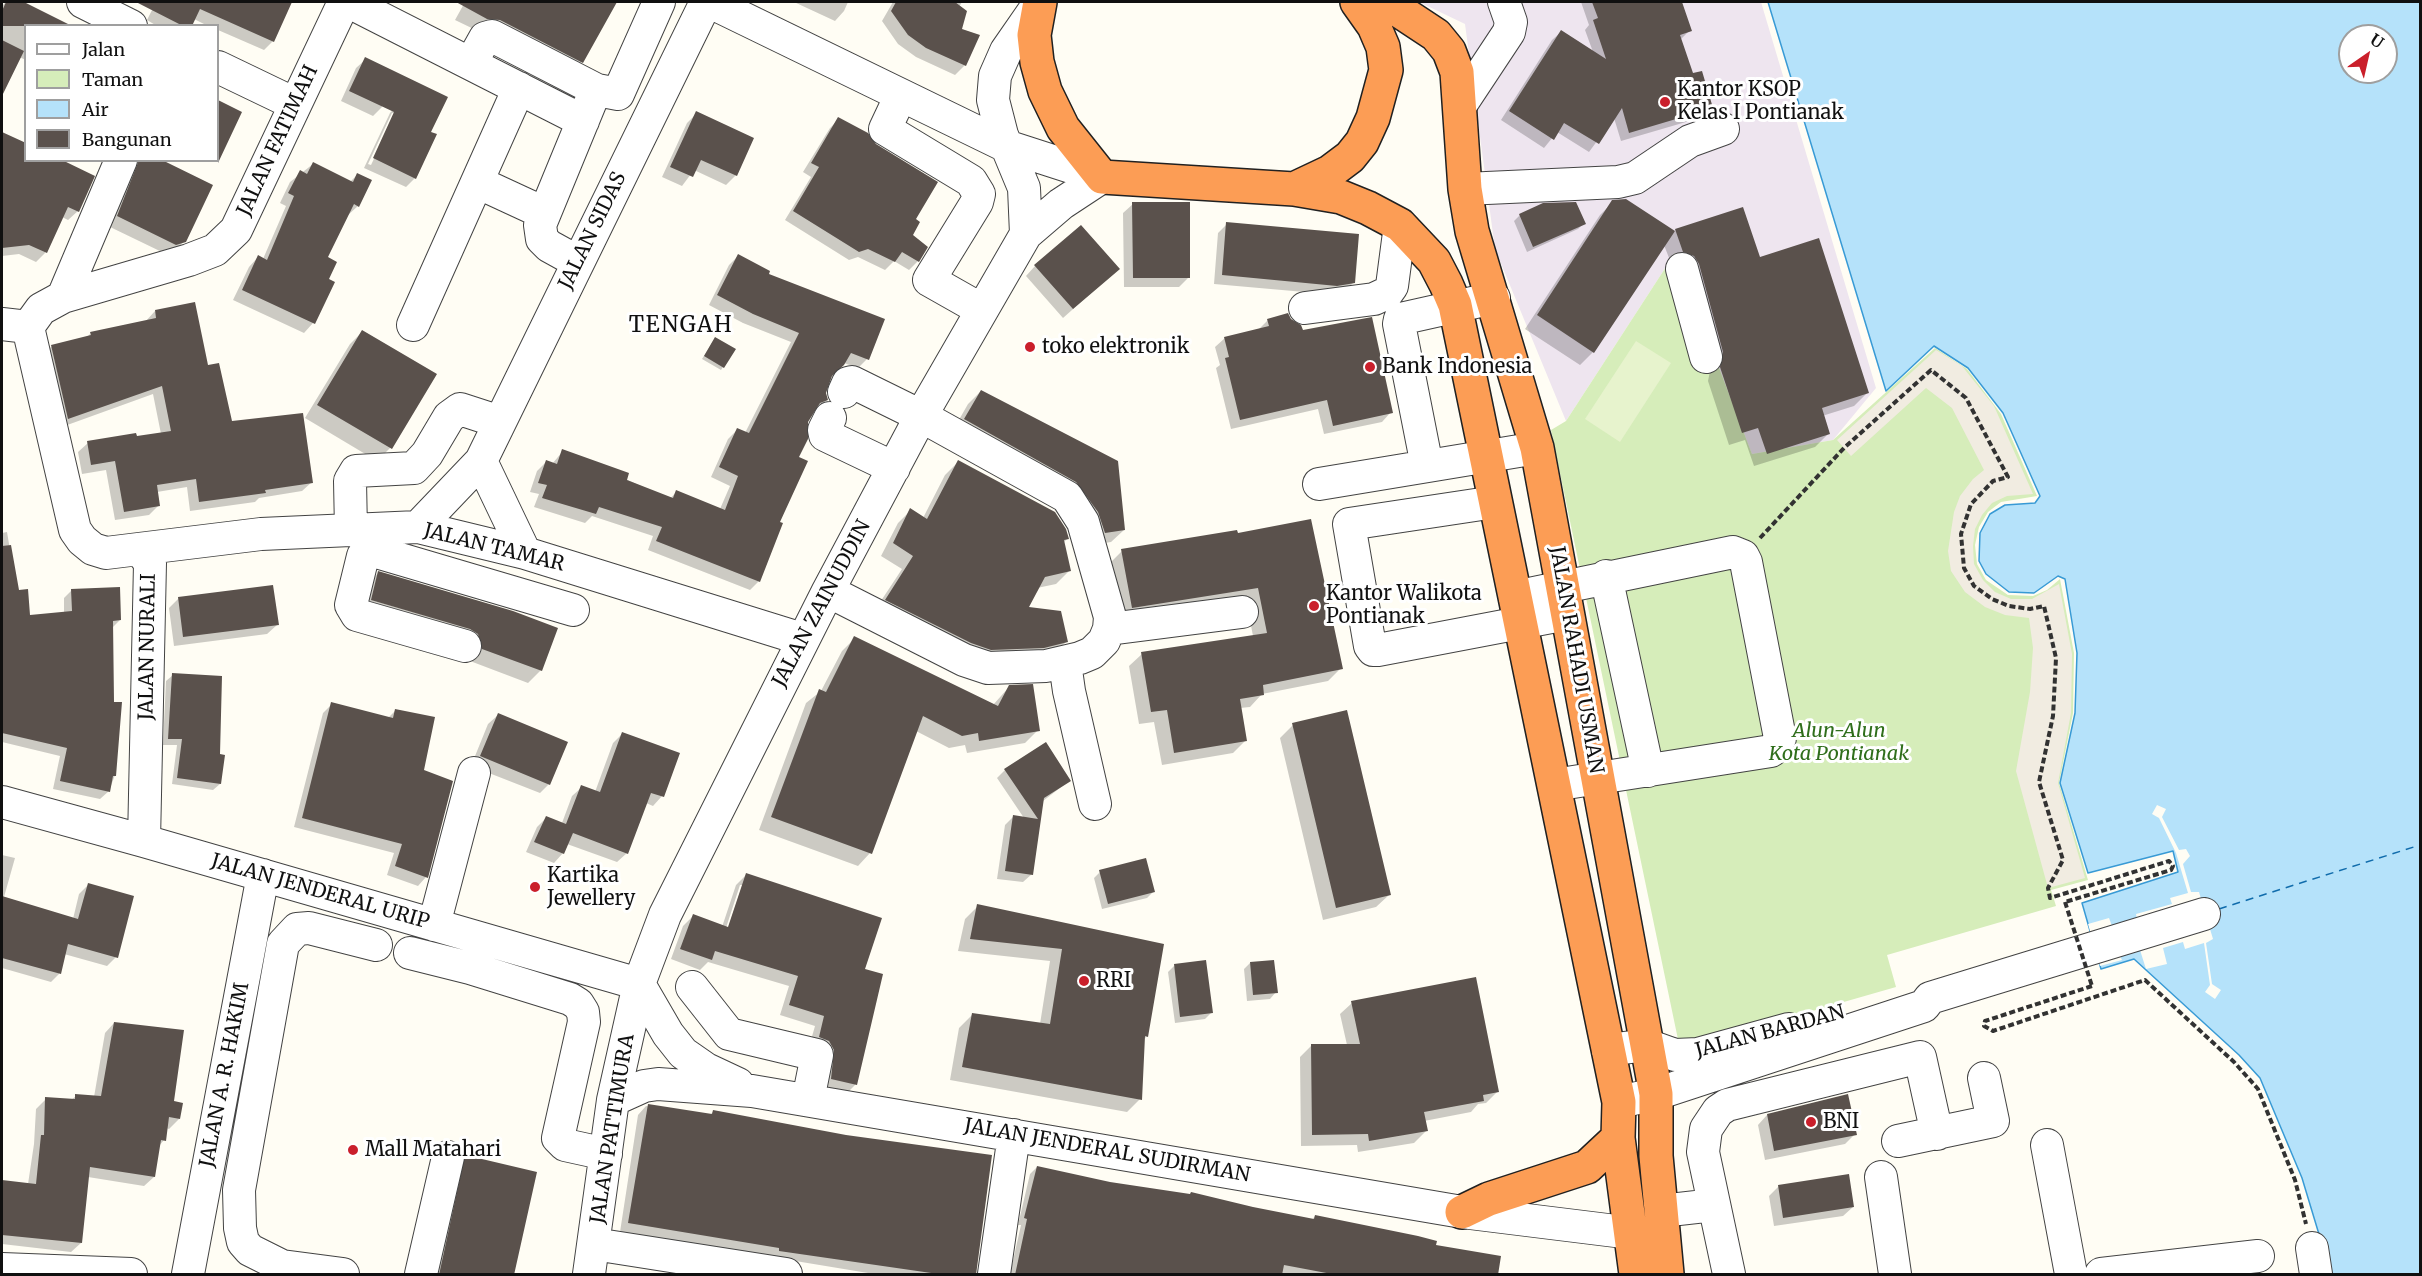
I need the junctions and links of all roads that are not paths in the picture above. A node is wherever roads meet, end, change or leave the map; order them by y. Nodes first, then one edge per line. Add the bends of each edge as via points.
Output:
1 (83, 2) edge
2 (344, 2) edge
3 (349, 2) edge
4 (659, 2) edge
5 (708, 2) edge
6 (1040, 2) edge
7 (1358, 2) edge
8 (1386, 2) edge
9 (1504, 2) edge
10 (127, 24) edge
11 (471, 63) junction
12 (219, 67) edge
13 (995, 76) junction
14 (519, 88) junction
15 (597, 90) junction
16 (901, 95) junction
17 (295, 104) junction
18 (1460, 106) junction
19 (931, 111) junction
20 (583, 121) junction
21 (1723, 129) dead end
22 (1006, 146) junction
23 (120, 162) edge
24 (1102, 177) junction
25 (477, 182) junction
26 (1294, 189) junction
27 (1465, 189) junction
28 (544, 213) junction
29 (1400, 225) junction
30 (1026, 234) junction
31 (578, 262) junction
32 (1682, 269) dead end
33 (63, 297) junction
34 (1494, 298) junction
35 (1455, 305) junction
36 (1305, 308) dead end
37 (982, 310) junction
38 (413, 325) dead end
39 (15, 326) edge
40 (1706, 357) dead end
41 (921, 416) junction
42 (500, 422) junction
43 (1537, 448) junction
44 (1486, 457) junction
45 (481, 461) junction
46 (1427, 466) junction
47 (894, 468) junction
48 (1319, 484) dead end
49 (1495, 502) junction
50 (418, 527) junction
51 (351, 530) junction
52 (468, 539) junction
53 (141, 551) junction
54 (525, 553) junction
55 (457, 576) junction
56 (1606, 576) junction
57 (828, 591) junction
58 (1565, 600) junction
59 (573, 610) dead end
60 (1517, 611) junction
61 (1242, 612) dead end
62 (1109, 629) junction
63 (802, 639) junction
64 (465, 646) dead end
65 (1065, 663) junction
66 (1648, 771) junction
67 (474, 773) dead end
68 (1598, 779) junction
69 (1554, 785) junction
70 (2, 802) edge
71 (1095, 804) dead end
72 (144, 840) junction
73 (262, 876) junction
74 (2204, 914) dead end
75 (434, 925) junction
76 (478, 938) junction
77 (376, 945) dead end
78 (410, 953) dead end
79 (470, 968) junction
80 (639, 984) junction
81 (692, 987) dead end
82 (1919, 1004) junction
83 (1647, 1045) junction
84 (1608, 1050) junction
85 (1920, 1058) junction
86 (1984, 1078) dead end
87 (752, 1091) junction
88 (1656, 1094) junction
89 (614, 1100) junction
90 (808, 1100) junction
91 (1619, 1102) junction
92 (214, 1134) junction
93 (1937, 1134) junction
94 (1014, 1135) junction
95 (1618, 1138) junction
96 (249, 1140) junction
97 (1898, 1141) dead end
98 (2047, 1145) dead end
99 (606, 1154) junction
100 (448, 1157) dead end
101 (1881, 1177) dead end
102 (1714, 1205) junction
103 (1462, 1212) junction
104 (1663, 1224) junction
105 (1628, 1232) junction
106 (594, 1244) junction
107 (2258, 1256) dead end
108 (2, 1269) edge
109 (131, 1275) edge
110 (188, 1275) edge
111 (343, 1275) edge
112 (421, 1275) edge
113 (590, 1275) edge
114 (786, 1275) edge
115 (994, 1275) edge
116 (1636, 1275) edge
117 (1668, 1275) edge
118 (1729, 1275) edge
119 (1895, 1275) edge
120 (2071, 1275) edge
121 (2101, 1275) edge

1 - 10 street
2 - 17 street, JALAN FATIMAH
3 - 11 street
4 - 15 street via 621,90 613,95
5 - 16 street
5 - 31 street, JALAN SIDAS
6 - 13 street via 1015,35
6 - 24 highway via 1034,35 1044,91 1063,128
7 - 26 highway via 1383,47 1386,70 1373,118 1350,157 1330,172
8 - 18 highway, JALAN RAHADI USMAN via 1436,35 1449,51 1457,72
9 - 18 street via 1511,22 1509,32
11 - 14 street
11 - 15 street via 484,38 492,36
12 - 17 street
13 - 19 street via 978,96 966,103
13 - 22 street via 993,100
14 - 20 street
14 - 25 street
15 - 20 street
16 - 19 street
16 - 37 street via 885,129 971,181 979,194 929,280
17 - 33 street, JALAN FATIMAH via 236,230 215,250
18 - 27 highway, JALAN RAHADI USMAN
19 - 22 street
20 - 28 street
21 - 27 street via 1690,141 1635,178 1618,182
22 - 24 street
22 - 30 street via 1024,188
23 - 33 street
24 - 26 highway
24 - 30 street, JALAN ZAINUDDIN
25 - 28 street
25 - 38 street
26 - 29 highway via 1341,197
27 - 34 highway, JALAN RAHADI USMAN via 1472,231
28 - 31 street via 540,225 542,239
29 - 35 highway via 1434,261
29 - 36 street via 1392,286 1387,293 1374,299
30 - 37 street, JALAN ZAINUDDIN
31 - 42 street, JALAN SIDAS
32 - 40 street
33 - 39 street, JALAN FATIMAH
34 - 35 street
34 - 43 highway, JALAN RAHADI USMAN
35 - 44 highway
35 - 46 street via 1405,316 1399,324
37 - 41 street, JALAN ZAINUDDIN
39 - 53 street, JALAN NURALI via 75,530 81,540 106,554
41 - 47 street, JALAN ZAINUDDIN
41 - 47 street via 848,383 825,435
41 - 62 street via 1067,496 1083,522 1110,617
42 - 45 street, JALAN SIDAS
42 - 51 street via 460,409 449,417 428,454 414,468 356,471 350,481
43 - 44 street
43 - 58 highway, JALAN RAHADI USMAN
44 - 46 street
44 - 49 highway
45 - 50 street, JALAN SIDAS
45 - 54 street
46 - 48 street
47 - 57 street, JALAN ZAINUDDIN
49 - 60 highway
49 - 60 street via 1349,524 1370,646 1378,650
50 - 51 street, JALAN TAMAR
50 - 52 street, JALAN TAMAR
51 - 53 street, JALAN TAMAR via 261,534
52 - 54 street, JALAN TAMAR
52 - 55 street
53 - 72 street, JALAN NURALI via 150,563
54 - 63 street, JALAN TAMAR
55 - 59 street
55 - 64 street via 367,552 360,562 351,605 362,617
56 - 58 street
56 - 66 street
56 - 66 street via 1732,552 1743,556 1779,743 1771,751
57 - 63 street, JALAN ZAINUDDIN
57 - 65 street via 976,666 999,669
58 - 60 street
58 - 68 highway, JALAN RAHADI USMAN
60 - 69 highway
61 - 62 street
62 - 65 street via 1092,653
63 - 80 street, JALAN ZAINUDDIN via 665,915
65 - 71 street
66 - 68 street
67 - 75 street
68 - 69 street
68 - 83 highway, JALAN RAHADI USMAN
69 - 84 highway
70 - 72 street, JALAN JENDERAL URIP
72 - 73 street, JALAN JENDERAL URIP
73 - 75 street, JALAN JENDERAL URIP
73 - 92 street, JALAN A. R. HAKIM
74 - 82 street, JALAN BARDAN
75 - 76 street, JALAN JENDERAL URIP
76 - 79 street
76 - 80 street, JALAN JENDERAL URIP
77 - 96 street via 309,928 297,929 289,935 284,944
78 - 79 street
79 - 99 street via 578,1004 584,1022 558,1138 565,1145
80 - 87 street, JALAN JENDERAL SUDIRMAN via 683,1053
80 - 89 street, JALAN PATTIMURA
81 - 90 street via 729,1034 817,1055
82 - 83 street, JALAN BARDAN via 1922,992 1698,1054 1675,1055
82 - 85 street
82 - 88 street, JALAN BARDAN
83 - 84 street, JALAN BARDAN
83 - 88 highway, JALAN RAHADI USMAN
84 - 91 highway
85 - 93 street
85 - 102 street via 1727,1105 1711,1119 1702,1141
86 - 93 street via 1994,1121
87 - 89 street, JALAN JENDERAL SUDIRMAN via 658,1084 631,1090
87 - 90 street, JALAN JENDERAL SUDIRMAN
88 - 91 street, JALAN BARDAN
88 - 104 highway, JALAN RAHADI USMAN via 1656,1156
89 - 99 street, JALAN PATTIMURA
90 - 94 street, JALAN JENDERAL SUDIRMAN
91 - 95 highway
92 - 96 street
92 - 110 street, JALAN A. R. HAKIM
93 - 97 street
94 - 103 street, JALAN JENDERAL SUDIRMAN
94 - 115 street
95 - 103 highway via 1587,1167 1489,1199
95 - 105 highway
96 - 111 street via 238,1209 243,1242 264,1259 282,1266
98 - 120 street
99 - 106 street, JALAN PATTIMURA
100 - 112 street
101 - 119 street
102 - 104 street, JALAN JENDERAL SUDIRMAN
102 - 118 street
103 - 105 street, JALAN JENDERAL SUDIRMAN
104 - 105 street, JALAN JENDERAL SUDIRMAN
104 - 117 highway, JALAN RAHADI USMAN
105 - 116 highway
106 - 113 street, JALAN PATTIMURA
106 - 114 street
107 - 121 street
108 - 109 street

